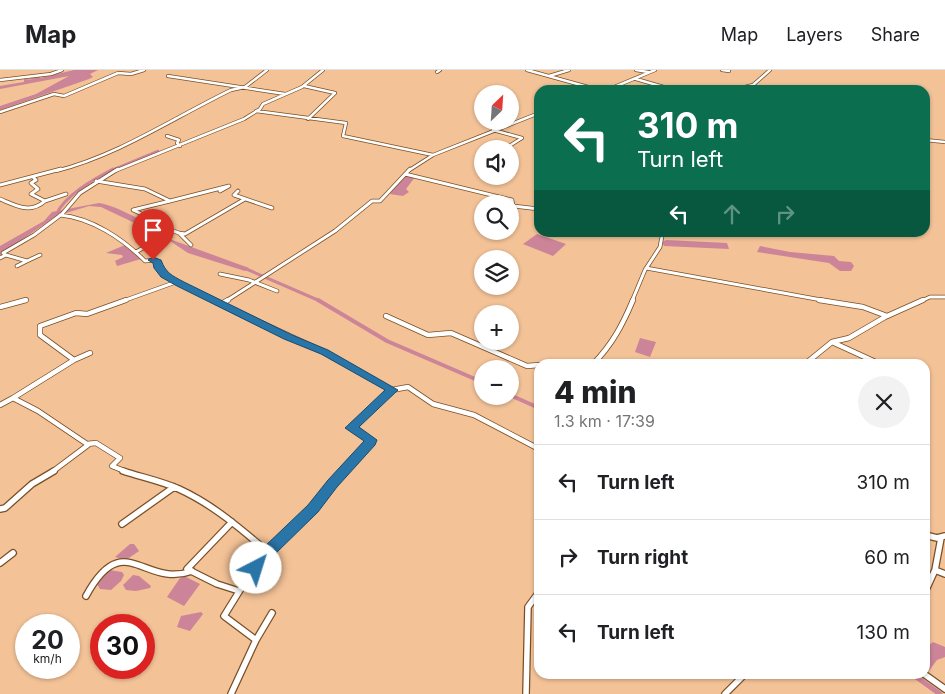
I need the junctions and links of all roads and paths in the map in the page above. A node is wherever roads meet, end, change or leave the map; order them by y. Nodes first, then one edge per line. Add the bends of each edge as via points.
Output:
1 (62, 70) edge
2 (144, 70) edge
3 (267, 70) edge
4 (323, 70) edge
5 (440, 70) edge
6 (528, 70) edge
7 (569, 70) edge
8 (636, 70) edge
9 (654, 70) edge
10 (722, 70) edge
11 (770, 70) edge
12 (728, 71) dead end
13 (437, 72) dead end
14 (650, 73) junction
15 (168, 76) dead end
16 (551, 76) junction
17 (636, 78) junction
18 (0, 80) edge
19 (582, 85) edge
20 (619, 85) edge
21 (658, 85) edge
22 (753, 85) edge
23 (304, 86) junction
24 (245, 87) junction
25 (285, 94) junction
26 (256, 111) junction
27 (0, 112) edge
28 (534, 115) edge
29 (308, 119) junction
30 (519, 120) edge
31 (493, 130) joint
32 (167, 136) dead end
33 (519, 140) edge
34 (930, 140) edge
35 (945, 142) edge
36 (180, 146) junction
37 (432, 155) junction
38 (405, 174) junction
39 (33, 177) junction
40 (96, 181) junction
41 (0, 185) edge
42 (220, 191) dead end
43 (238, 191) dead end
44 (66, 194) dead end
45 (0, 199) edge
46 (245, 199) junction
47 (45, 201) junction
48 (170, 201) junction
49 (272, 208) dead end
50 (534, 209) edge
51 (62, 213) junction
52 (171, 232) junction
53 (179, 234) junction
54 (661, 237) edge
55 (191, 244) dead end
56 (136, 252) junction
57 (6, 254) junction
58 (40, 255) dead end
59 (0, 258) edge
60 (27, 261) junction
61 (17, 266) dead end
62 (646, 268) junction
63 (220, 274) dead end
64 (176, 282) junction
65 (257, 283) junction
66 (277, 291) dead end
67 (945, 297) edge
68 (26, 300) dead end
69 (223, 304) dead end
70 (0, 308) edge
71 (386, 316) dead end
72 (887, 316) junction
73 (832, 342) junction
74 (90, 353) dead end
75 (598, 359) edge
76 (811, 359) edge
77 (869, 359) edge
78 (74, 360) junction
79 (534, 365) edge
80 (392, 390) junction
81 (12, 398) junction
82 (2, 402) edge
83 (88, 445) junction
84 (534, 445) edge
85 (174, 487) junction
86 (0, 509) edge
87 (232, 522) junction
88 (122, 524) dead end
89 (930, 536) edge
90 (943, 537) edge
91 (13, 552) dead end
92 (268, 552) junction
93 (0, 563) edge
94 (935, 570) junction
95 (192, 571) junction
96 (945, 574) edge
97 (930, 581) edge
98 (239, 591) junction
99 (86, 596) dead end
100 (534, 599) edge
101 (272, 613) dead end
102 (256, 640) junction
103 (740, 679) edge
104 (930, 679) edge
105 (945, 690) edge
106 (231, 694) edge
107 (526, 694) edge
108 (724, 694) edge

1 - 18 street via 53,74
2 - 27 street via 117,74 64,96 53,95
3 - 24 street
4 - 23 street
5 - 13 street
6 - 16 street
7 - 16 street
8 - 14 street
9 - 14 street
10 - 12 street
11 - 22 street
14 - 17 street
15 - 24 street
16 - 19 street
17 - 20 street
17 - 21 street
23 - 25 street
23 - 29 street via 335,93
24 - 25 street
24 - 39 street via 231,90 82,164
25 - 26 street
26 - 29 street
26 - 36 street
28 - 30 street
29 - 37 street via 347,124 343,136
31 - 33 street via 522,138
31 - 37 street
32 - 36 street via 179,140
34 - 35 street
36 - 40 street via 126,164
37 - 38 street
38 - 50 street via 429,177 512,200 513,206
38 - 65 street via 380,201 372,202
39 - 41 street
39 - 47 street via 36,180 31,183 38,189 31,194
40 - 48 street via 150,191
40 - 51 street
42 - 48 street via 229,186
43 - 46 street via 234,195
44 - 47 street via 56,200
45 - 47 street via 32,210
46 - 49 street
46 - 53 street via 186,234
48 - 52 street via 133,210
51 - 56 street via 90,223
51 - 57 street via 3,253
52 - 53 street
52 - 56 street
53 - 55 street
54 - 62 street via 660,247
56 - 64 street via 145,261 155,260 158,268
57 - 59 street
57 - 60 street
58 - 60 street
60 - 61 street
62 - 72 street via 863,307
62 - 75 street via 616,336
63 - 65 street
64 - 78 street via 86,314 76,313 40,326 40,335
64 - 80 street via 324,352
65 - 66 street
65 - 69 street
67 - 72 street via 930,297
68 - 70 street
71 - 79 street via 428,335 451,333 527,366
72 - 73 street via 849,338
73 - 76 street
73 - 77 street
74 - 78 street
78 - 81 street
80 - 84 street via 408,387 433,404 474,415
80 - 92 street via 351,428 370,442 313,508
81 - 82 street
81 - 83 street via 38,411
83 - 85 street via 96,443 119,456 112,465 116,468
83 - 86 street
85 - 87 street via 222,513
85 - 88 street
87 - 92 street
87 - 95 street via 187,569
89 - 90 street
90 - 94 street
91 - 93 street
92 - 98 street
94 - 96 street
94 - 97 street
95 - 98 street
95 - 99 street via 179,576 118,563 104,569
98 - 102 street via 224,616
100 - 107 street via 528,607
101 - 102 street
102 - 106 street
103 - 108 street
104 - 105 street

